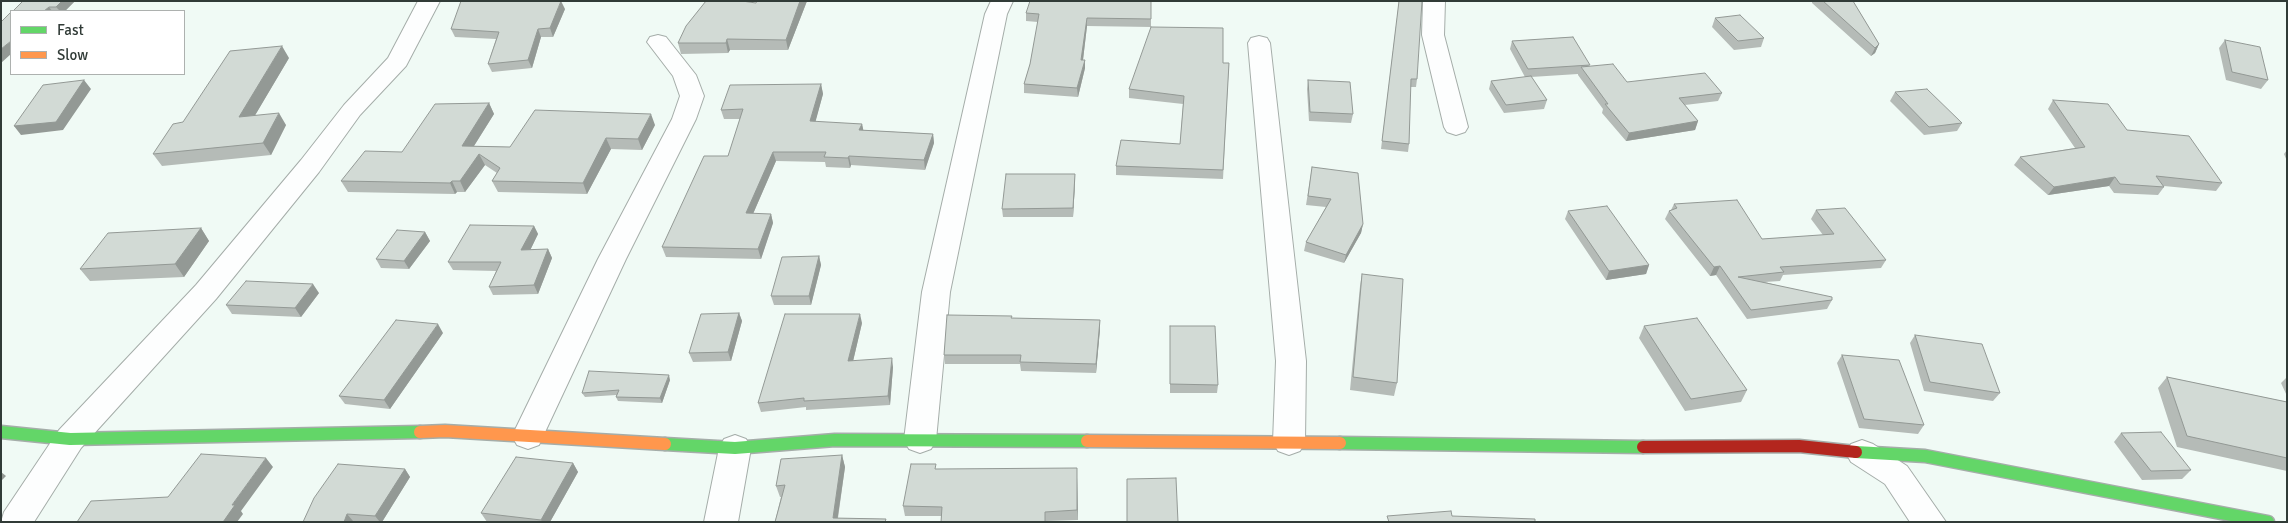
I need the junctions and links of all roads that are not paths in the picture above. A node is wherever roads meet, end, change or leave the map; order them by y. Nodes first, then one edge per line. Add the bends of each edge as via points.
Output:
1 (429, 1) edge
2 (1002, 1) edge
3 (1434, 1) edge
4 (658, 42) dead end
5 (1259, 43) dead end
6 (1456, 127) dead end
7 (1, 432) edge
8 (528, 436) junction
9 (70, 439) junction
10 (920, 440) junction
11 (1289, 442) junction
12 (735, 448) junction
13 (1862, 453) junction
14 (16, 522) edge
15 (721, 522) edge
16 (1929, 522) edge
17 (2268, 522) edge

1 - 9 street via 398,61 352,110 206,292
2 - 10 street via 996,14 936,292
3 - 6 street via 1433,35
4 - 8 street via 684,75 692,96 684,119 612,259
5 - 11 street via 1291,361
7 - 9 street
8 - 9 street via 445,431
8 - 12 street
9 - 14 street
10 - 11 street
10 - 12 street via 835,440
11 - 13 street via 1799,446
12 - 15 street
13 - 16 street via 1896,475
13 - 17 street via 1925,456

